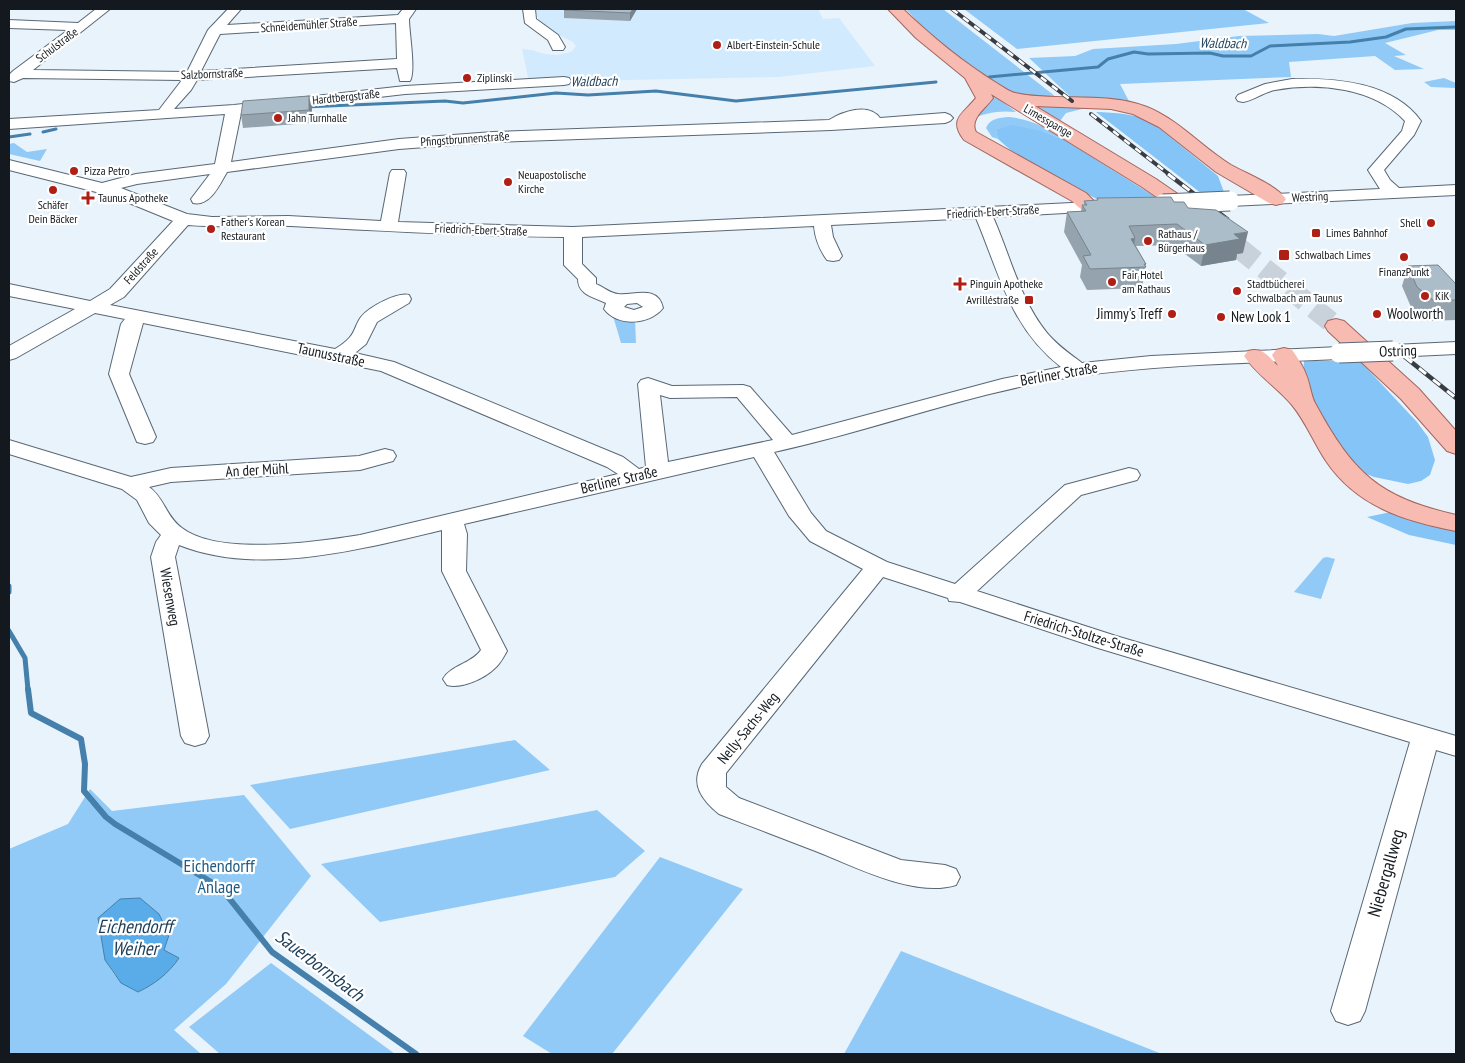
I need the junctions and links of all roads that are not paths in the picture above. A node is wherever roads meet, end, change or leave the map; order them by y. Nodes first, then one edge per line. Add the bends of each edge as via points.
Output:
1 (104, 9) edge
2 (235, 9) edge
3 (529, 9) edge
4 (895, 9) edge
5 (406, 14) edge
6 (9, 24) edge
7 (81, 26) junction
8 (215, 30) junction
9 (558, 47) dead end
10 (405, 63) junction
11 (972, 75) junction
12 (192, 76) junction
13 (14, 78) edge
14 (564, 81) dead end
15 (406, 90) junction
16 (1003, 95) junction
17 (1243, 98) dead end
18 (234, 109) junction
19 (1146, 113) junction
20 (166, 114) junction
21 (945, 118) dead end
22 (9, 124) edge
23 (1056, 126) junction
24 (1084, 143) junction
25 (995, 151) junction
26 (9, 165) edge
27 (222, 167) junction
28 (1224, 168) junction
29 (398, 173) dead end
30 (1037, 175) junction
31 (102, 188) junction
32 (1456, 190) edge
33 (1395, 193) junction
34 (199, 199) dead end
35 (1276, 199) junction
36 (1250, 200) junction
37 (1145, 205) edge
38 (1126, 206) edge
39 (1090, 207) junction
40 (1061, 209) junction
41 (982, 212) junction
42 (184, 219) junction
43 (822, 221) junction
44 (1208, 224) tunnel mouth
45 (389, 225) junction
46 (573, 232) junction
47 (833, 256) dead end
48 (9, 290) edge
49 (402, 299) dead end
50 (618, 301) dead end
51 (94, 308) junction
52 (138, 316) junction
53 (1336, 326) tunnel mouth
54 (1456, 348) edge
55 (1339, 353) joint
56 (9, 354) edge
57 (1284, 355) junction
58 (339, 356) junction
59 (1256, 356) junction
60 (1078, 370) junction
61 (1302, 401) junction
62 (145, 437) dead end
63 (787, 443) junction
64 (1456, 446) edge
65 (9, 447) edge
66 (761, 449) junction
67 (385, 456) dead end
68 (658, 471) junction
69 (1129, 475) dead end
70 (633, 477) junction
71 (130, 484) junction
72 (1388, 501) junction
73 (1456, 506) edge
74 (451, 521) junction
75 (1456, 523) edge
76 (175, 535) junction
77 (878, 567) junction
78 (958, 594) junction
79 (456, 679) dead end
80 (195, 736) dead end
81 (1425, 736) junction
82 (1456, 746) edge
83 (945, 877) dead end
84 (1348, 1011) dead end

1 - 7 street, Schulstraße
2 - 8 street
3 - 9 street via 530,20 553,38
4 - 11 main road, Limesspange via 921,35
5 - 8 street, Schneidemühler Straße
5 - 10 street
6 - 7 street
7 - 13 street, Schulstraße
8 - 12 street
10 - 12 street, Salzbornstraße
10 - 15 street
11 - 16 main road, Limesspange
11 - 25 main road via 985,98 966,118 963,124 965,131
12 - 13 street, Salzbornstraße
12 - 20 street
14 - 15 street, Hardtbergstraße
15 - 18 street, Hardtbergstraße
16 - 19 main road via 1037,102 1112,105
16 - 23 main road, Limesspange
17 - 33 street via 1277,85 1305,83 1350,88 1388,100 1413,121 1410,132 1376,170 1383,183
18 - 20 street, Hardtbergstraße
18 - 27 street
19 - 24 main road via 1106,108 1074,113 1068,118 1068,126
19 - 28 main road via 1162,121
20 - 22 street, Hardtbergstraße
21 - 27 street, Pfingstbrunnenstraße via 869,124 493,137 399,144
23 - 24 main road, Limesspange
23 - 25 main road via 1025,116 996,114 980,118 974,128
24 - 44 main road, Limesspange
25 - 30 main road
26 - 31 street, Friedrich-Ebert-Straße
27 - 31 street, Pfingstbrunnenstraße via 136,179
27 - 34 street
28 - 35 main road
28 - 36 main road
29 - 45 street
30 - 39 main road via 1079,197
30 - 40 main road
31 - 42 street, Friedrich-Ebert-Straße
32 - 33 street, Westring
33 - 35 street, Westring
35 - 36 street, Westring
36 - 37 street, Westring, bridge
38 - 39 street, Friedrich-Ebert-Straße
39 - 40 street, Friedrich-Ebert-Straße
40 - 41 street, Friedrich-Ebert-Straße
41 - 43 street, Friedrich-Ebert-Straße
41 - 60 street via 1012,288 1027,316 1040,337
42 - 45 street, Friedrich-Ebert-Straße
42 - 51 street, Feldstraße via 117,293
43 - 46 street, Friedrich-Ebert-Straße
43 - 47 street via 824,237
45 - 46 street, Friedrich-Ebert-Straße via 450,230
46 - 50 street via 573,265 587,278 587,287
48 - 51 street, Taunusstraße
49 - 58 street via 369,319 359,340
51 - 52 street, Taunusstraße
51 - 56 street, Feldstraße
52 - 58 street, Taunusstraße
52 - 62 street via 131,324 119,374
53 - 64 main road via 1410,394
54 - 55 street, Ostring, bridge
55 - 57 street, Berliner Straße
57 - 59 street, Berliner Straße
57 - 61 main road via 1295,376
58 - 70 street, Taunusstraße via 387,366 500,412 615,462
59 - 60 street, Berliner Straße
59 - 61 main road
60 - 63 street, Berliner Straße via 1001,385
61 - 72 main road via 1348,474 1364,488
63 - 66 street, Berliner Straße
63 - 68 street via 743,391 670,392 648,384
65 - 71 street
66 - 68 street, Berliner Straße
66 - 77 street, Friedrich-Stoltze-Straße via 801,516 818,536
67 - 71 street, An der Mühl via 360,463 171,475
68 - 70 street, Berliner Straße
69 - 78 street via 1073,490
70 - 74 street, Berliner Straße
71 - 76 street via 147,496 161,522
72 - 73 main road via 1423,509
72 - 75 main road via 1417,514
74 - 76 street, Berliner Straße via 360,542 293,551 205,547
74 - 79 street via 455,534 454,571 494,651 486,662
76 - 80 street, Wiesenweg via 168,542 163,557
77 - 78 street, Friedrich-Stoltze-Straße
77 - 83 street, Nelly-Sachs-Weg via 712,771 709,783 715,795 729,806 898,871
78 - 81 street, Friedrich-Stoltze-Straße via 1107,642
81 - 82 street, Friedrich-Stoltze-Straße
81 - 84 street, Niebergallweg

